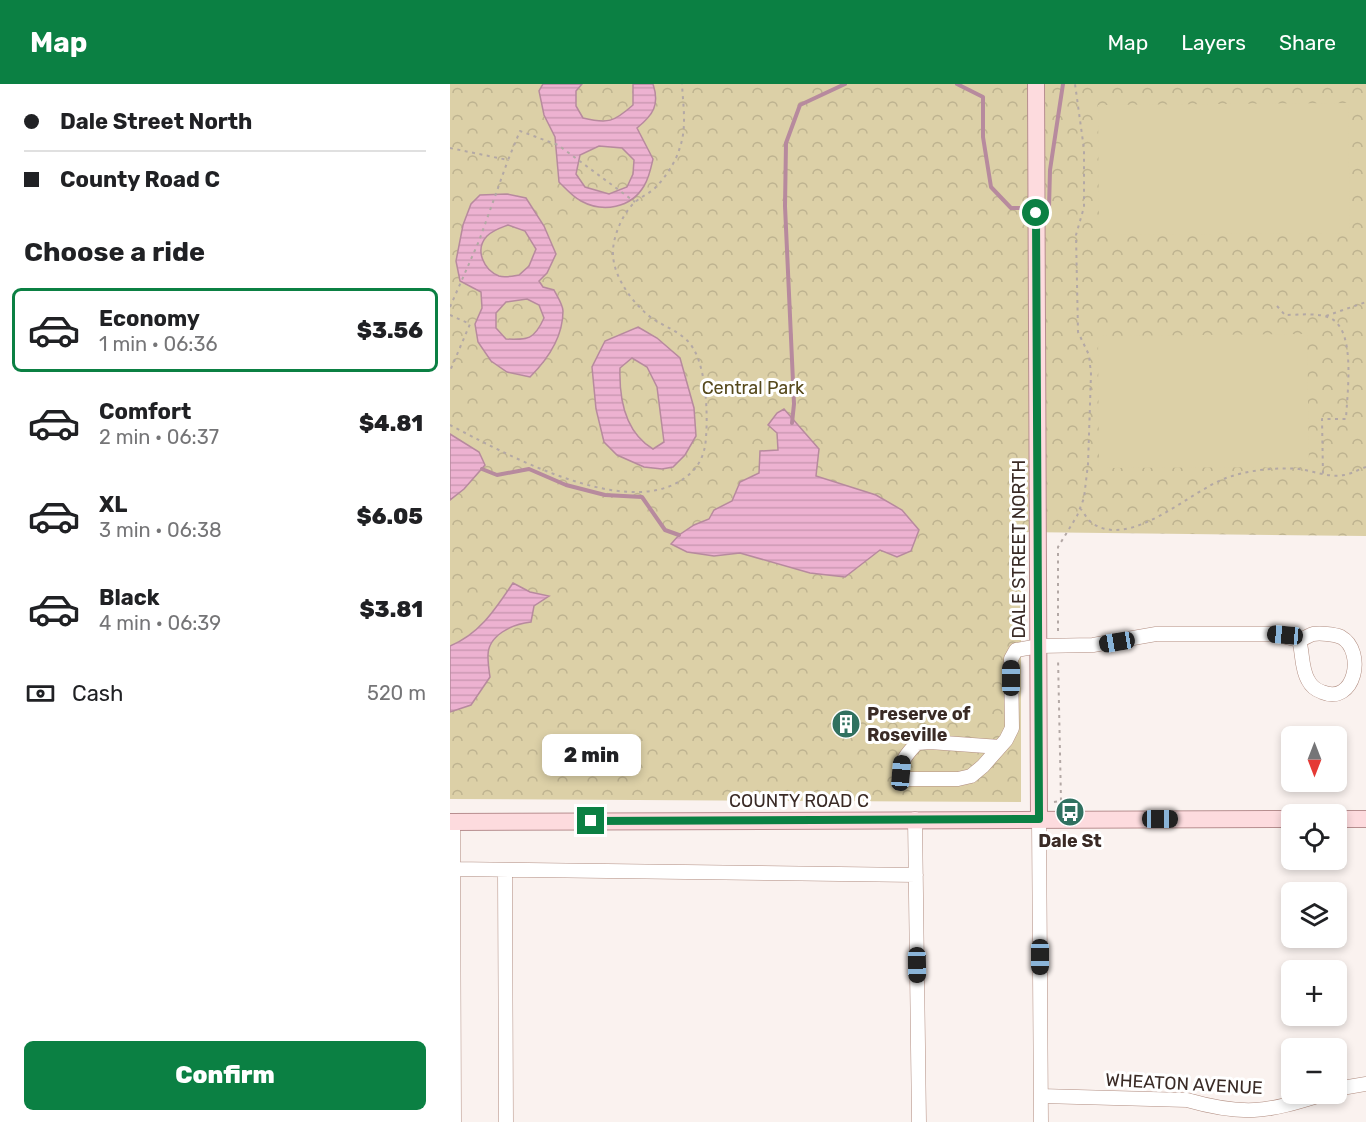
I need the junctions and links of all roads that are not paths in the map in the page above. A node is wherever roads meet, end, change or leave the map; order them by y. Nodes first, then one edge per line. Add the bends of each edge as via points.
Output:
1 (1036, 84) edge
2 (1299, 640) junction
3 (1039, 646) junction
4 (1000, 747) junction
5 (915, 819) junction
6 (1039, 819) junction
7 (1281, 819) edge
8 (1347, 819) edge
9 (1366, 819) edge
10 (451, 822) edge
11 (453, 869) junction
12 (505, 870) junction
13 (916, 875) junction
14 (452, 1042) edge
15 (1366, 1084) edge
16 (1347, 1087) edge
17 (1041, 1096) junction
18 (1285, 1104) edge
19 (454, 1122) edge
20 (506, 1122) edge
21 (919, 1122) edge
22 (1041, 1122) edge

1 - 3 main road, DALE STREET NORTH
2 - 2 street via 1309,683 1328,695 1350,686 1356,677 1357,663 1355,650 1348,641 1314,634
2 - 3 street via 1273,634 1170,633 1093,645
3 - 4 street via 1016,650 1011,659 1011,728
3 - 6 main road, DALE STREET NORTH
4 - 4 street via 971,776 905,779 901,773 903,759 917,743
5 - 6 main road, COUNTY ROAD C
5 - 10 main road, COUNTY ROAD C
5 - 13 street
6 - 7 main road, COUNTY ROAD C
6 - 17 street, DALE STREET NORTH
8 - 9 main road
10 - 11 street
11 - 12 street
11 - 14 street
12 - 13 street
12 - 20 street
13 - 21 street
14 - 19 street
15 - 16 street
17 - 18 street, WHEATON AVENUE via 1187,1100 1254,1110
17 - 22 street, DALE STREET NORTH

